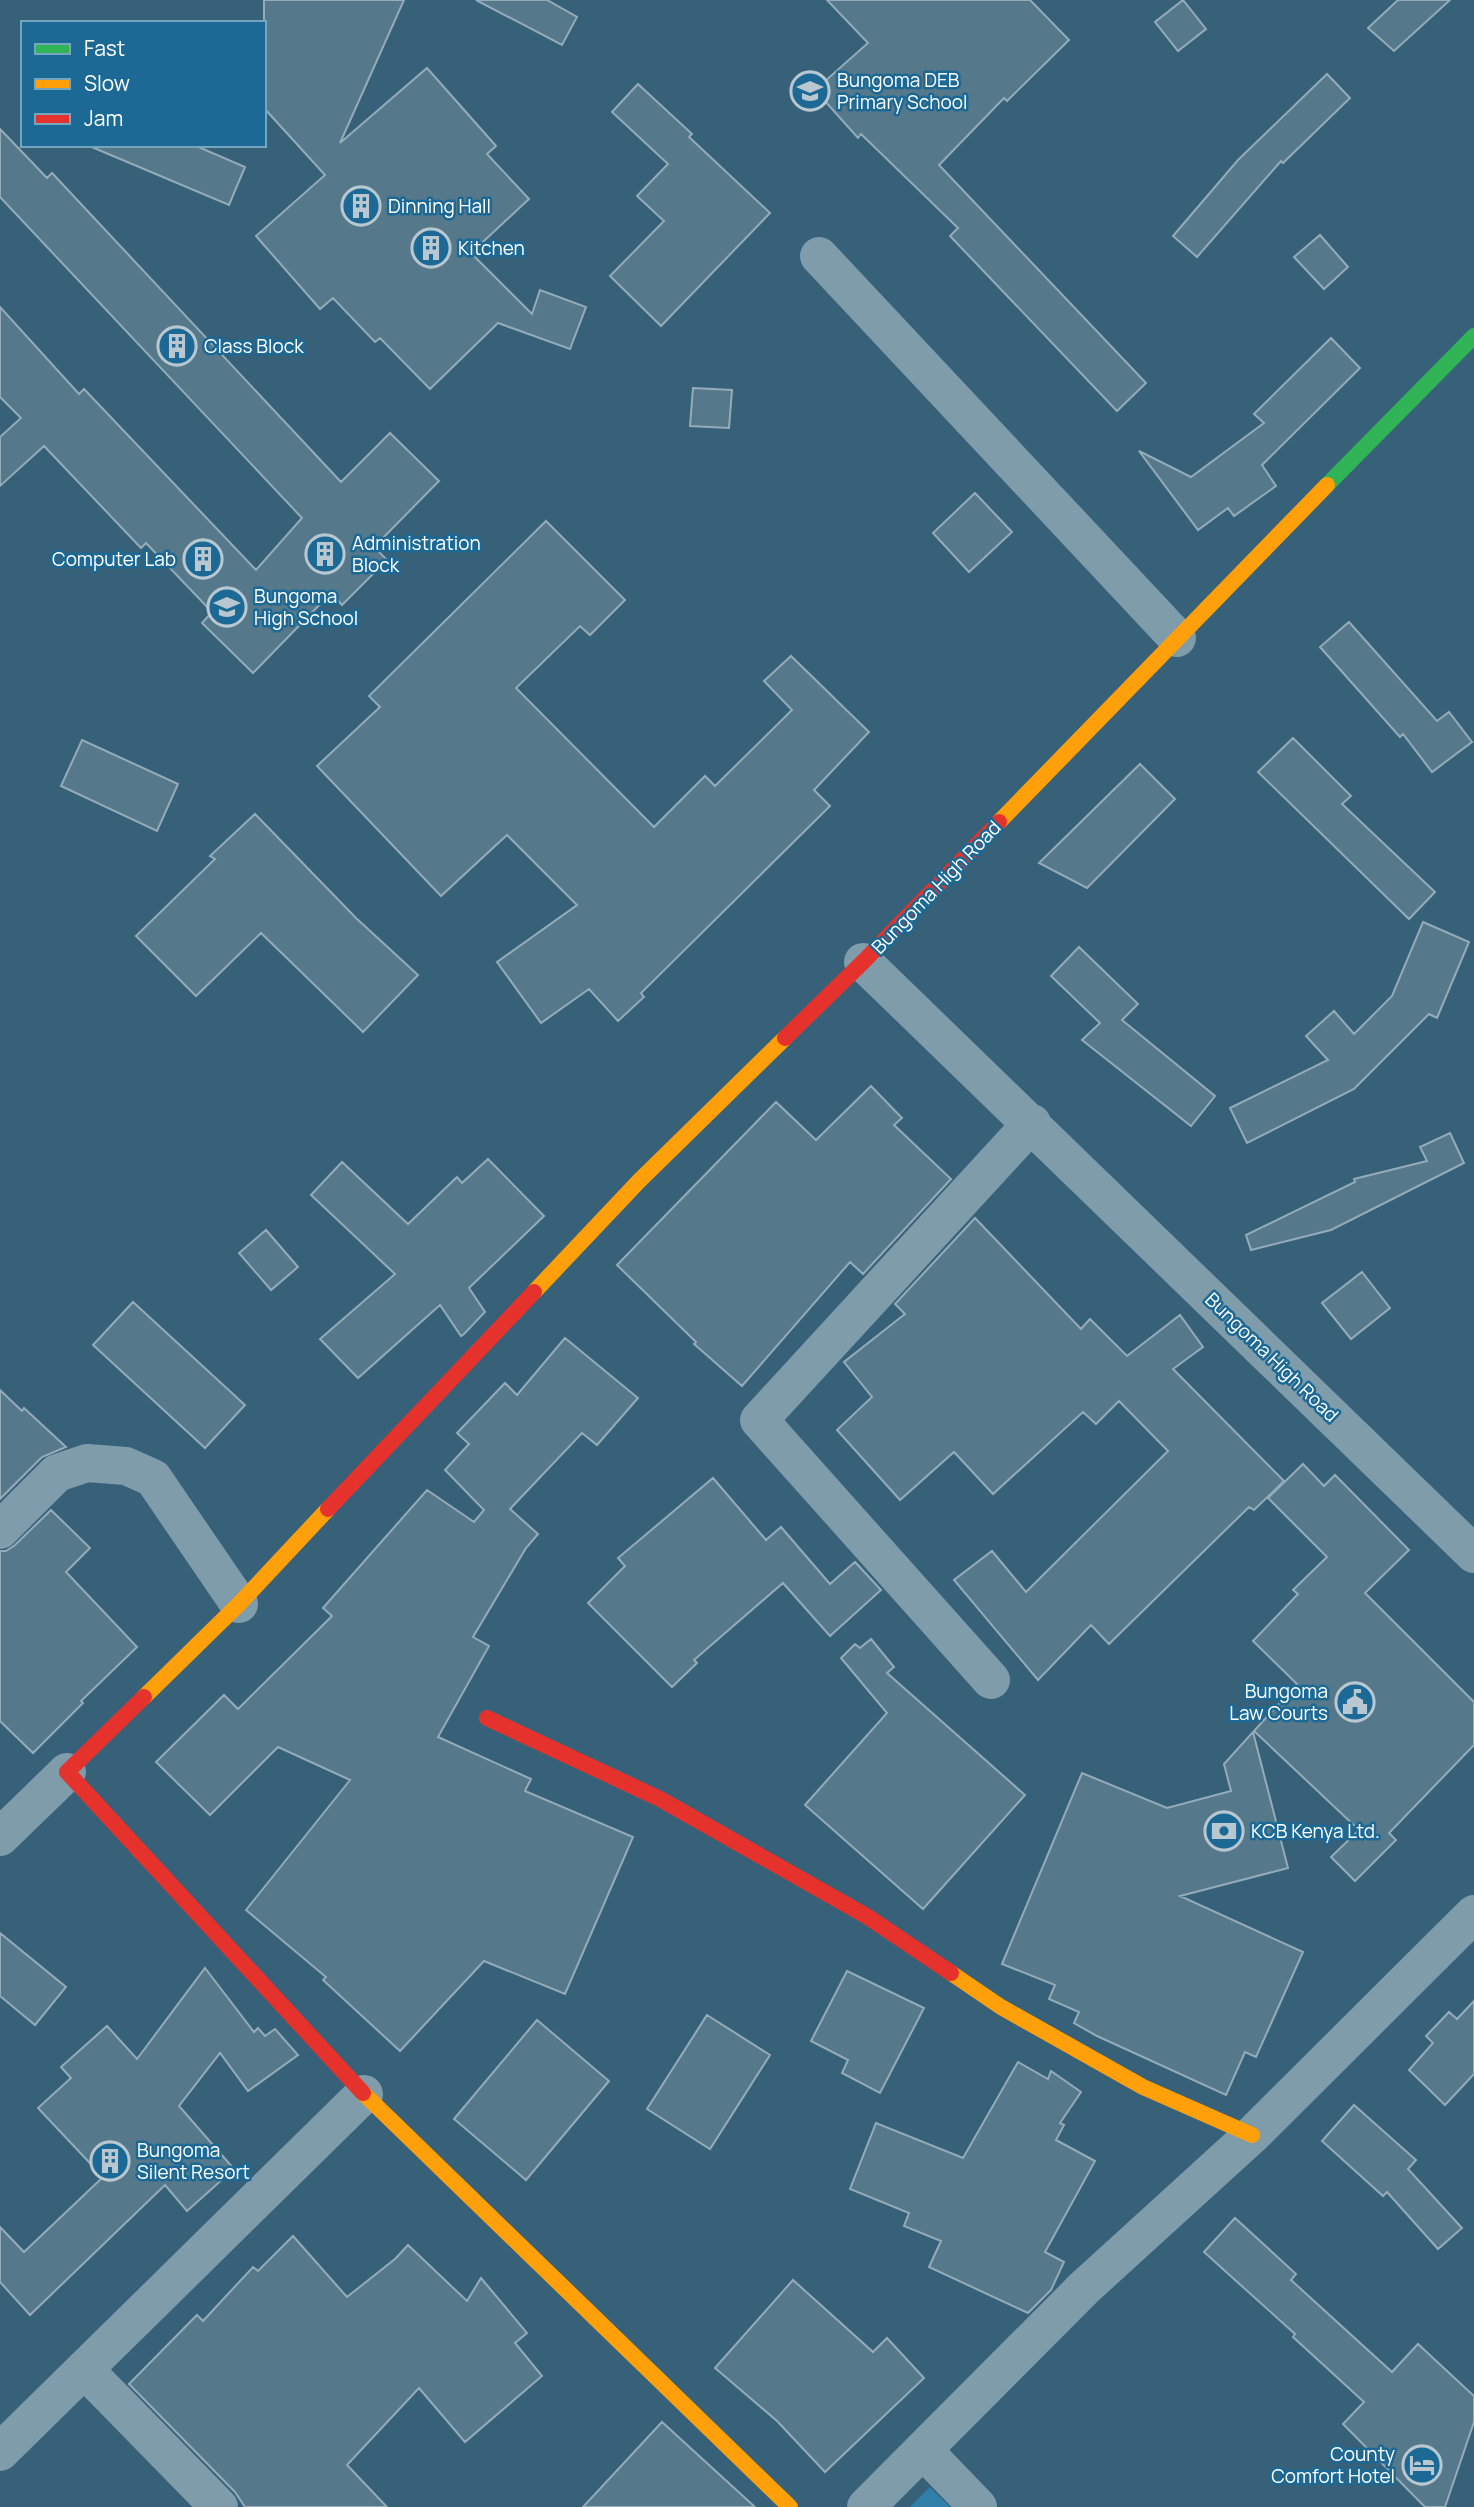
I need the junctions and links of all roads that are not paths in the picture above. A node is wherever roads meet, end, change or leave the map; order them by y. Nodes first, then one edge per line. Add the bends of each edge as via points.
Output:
1 (819, 256) dead end
2 (1474, 336) edge
3 (1177, 638) junction
4 (863, 961) junction
5 (1032, 1123) junction
6 (0, 1530) edge
7 (1474, 1554) edge
8 (239, 1604) junction
9 (990, 1681) dead end
10 (487, 1718) dead end
11 (67, 1772) junction
12 (0, 1838) edge
13 (1474, 1914) edge
14 (364, 2094) junction
15 (1252, 2135) junction
16 (84, 2369) junction
17 (924, 2451) junction
18 (0, 2452) edge
19 (219, 2507) edge
20 (790, 2507) edge
21 (866, 2507) edge
22 (978, 2507) edge

1 - 3 street
2 - 3 street, Bungoma High Road
3 - 4 street, Bungoma High Road
4 - 5 street, Bungoma High Road
4 - 8 street via 639,1181
5 - 7 street, Bungoma High Road
5 - 9 street via 760,1420
6 - 8 street via 57,1473 88,1463 126,1466 153,1478
8 - 11 street
10 - 15 street via 660,1799 868,1917 1000,2007 1143,2087
11 - 12 street
11 - 14 street
13 - 15 street
14 - 16 street
14 - 20 street
15 - 17 street via 1084,2288
16 - 18 street
16 - 19 street
17 - 21 street
17 - 22 street

